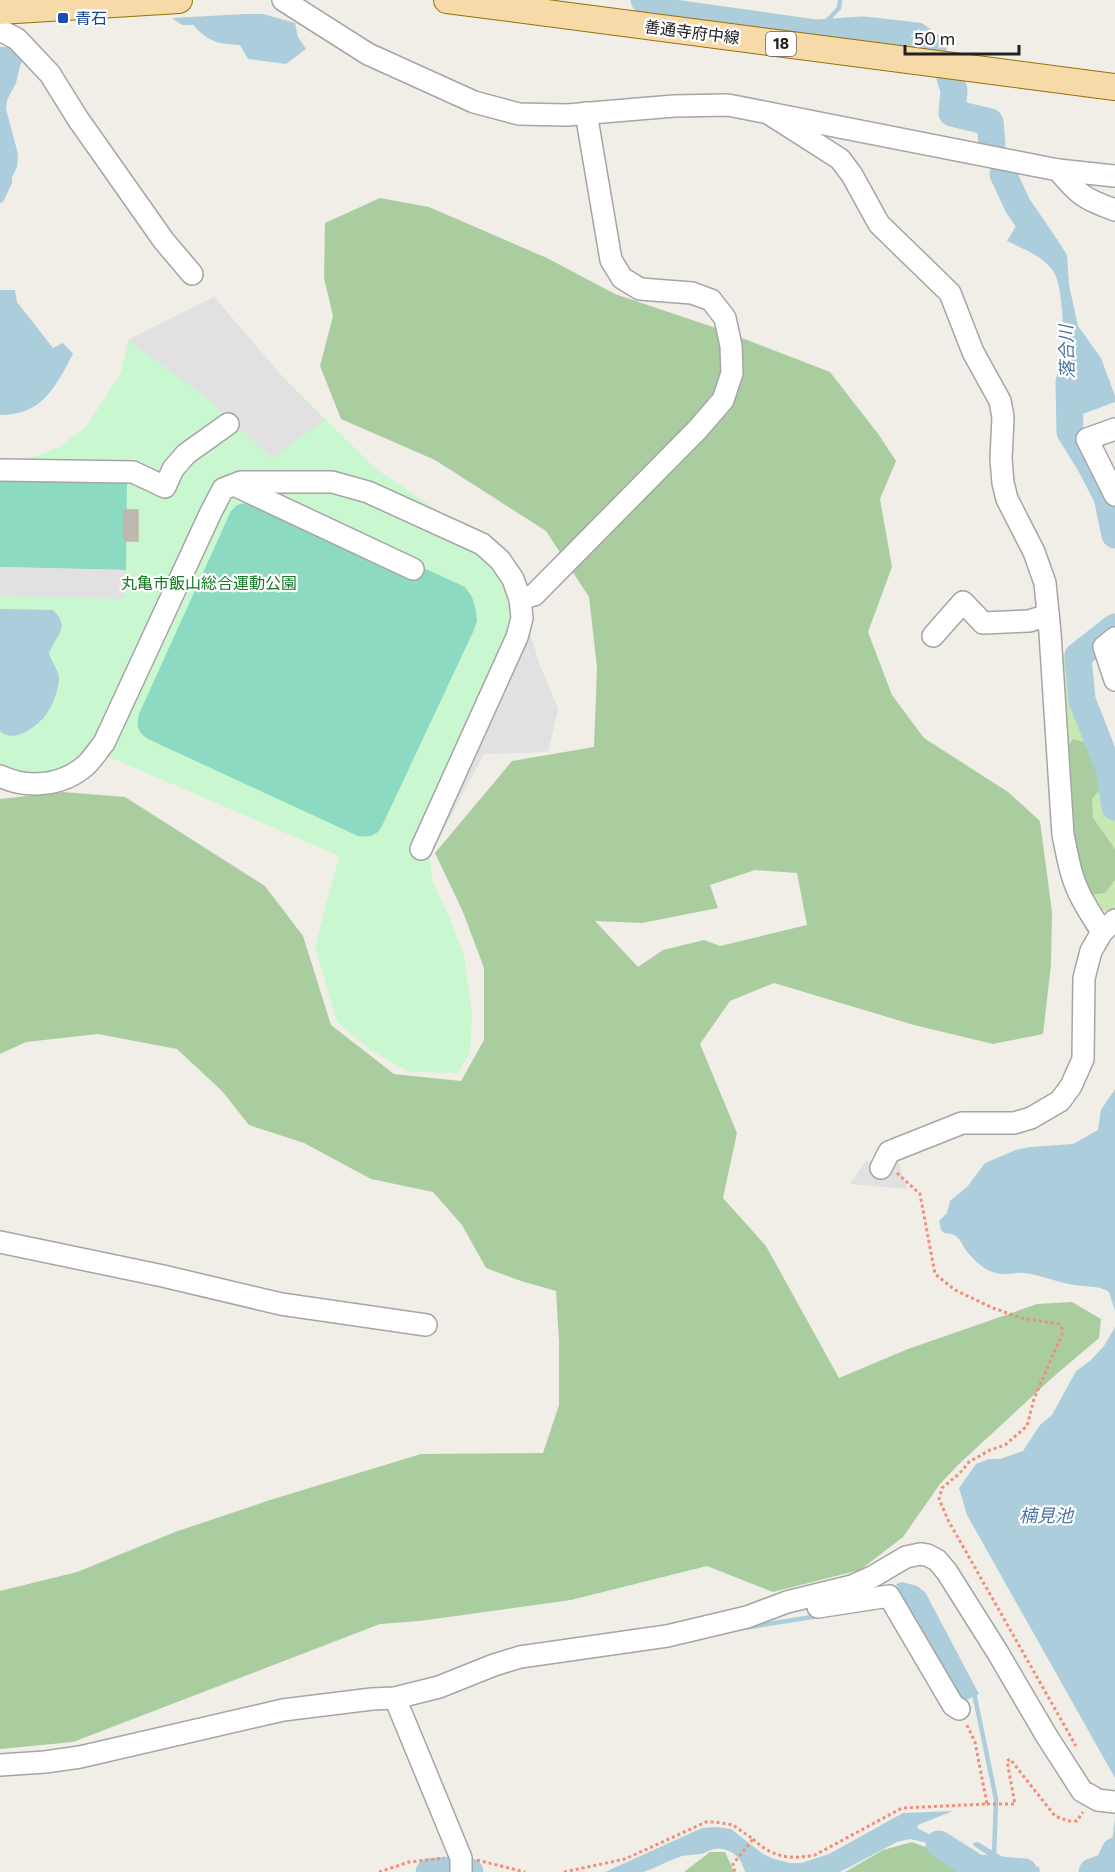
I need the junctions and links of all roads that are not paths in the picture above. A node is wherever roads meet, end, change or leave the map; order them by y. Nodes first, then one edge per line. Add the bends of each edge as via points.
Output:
1 (179, 0) edge
2 (283, 0) edge
3 (447, 0) edge
4 (0, 11) edge
5 (0, 30) edge
6 (1115, 87) edge
7 (586, 113) junction
8 (768, 113) junction
9 (1058, 170) junction
10 (1115, 176) edge
11 (1115, 210) edge
12 (192, 274) dead end
13 (228, 424) dead end
14 (1115, 429) edge
15 (0, 470) edge
16 (234, 485) junction
17 (1115, 495) edge
18 (413, 569) dead end
19 (520, 599) junction
20 (1048, 615) junction
21 (933, 636) dead end
22 (1115, 638) edge
23 (1115, 680) edge
24 (0, 776) edge
25 (421, 849) dead end
26 (1108, 926) edge
27 (881, 1167) road end
28 (0, 1242) edge
29 (426, 1325) dead end
30 (761, 1612) junction
31 (395, 1698) junction
32 (959, 1709) road end
33 (0, 1765) edge
34 (1113, 1801) edge
35 (461, 1864) edge

1 - 4 main road
2 - 7 street via 368,54 474,102 519,114
3 - 6 main road, 善通寺府中線 / 18
5 - 12 street via 17,39 50,74 157,231
7 - 8 street via 728,105
7 - 19 street via 611,260 622,278 640,289 692,293 711,300 726,318 732,373 723,400 697,430 534,595
8 - 9 street
8 - 20 street via 840,159 879,224 950,292 973,352 1000,401 1003,483 1042,573
9 - 10 street
9 - 11 street via 1088,200
13 - 15 street via 186,454 165,487 133,472
14 - 17 street via 1087,439
16 - 18 street
16 - 19 street via 332,482 368,492 482,544 500,560
16 - 24 street via 224,489 210,512 104,743 86,765 66,779 29,784
19 - 25 street via 522,618 517,637
20 - 21 street via 1029,621 983,623 963,602
20 - 26 street via 1063,835 1069,867 1084,904
22 - 23 street via 1104,647
26 - 27 street via 1087,962 1083,1059 1060,1101 1014,1123 962,1123 889,1152
28 - 29 street via 281,1304
30 - 31 street via 667,1636 520,1658 440,1687
30 - 32 street via 789,1612 889,1596
30 - 34 street via 852,1587 914,1554 937,1560 1077,1784 1089,1796
31 - 33 street via 283,1710 80,1757
31 - 35 street

